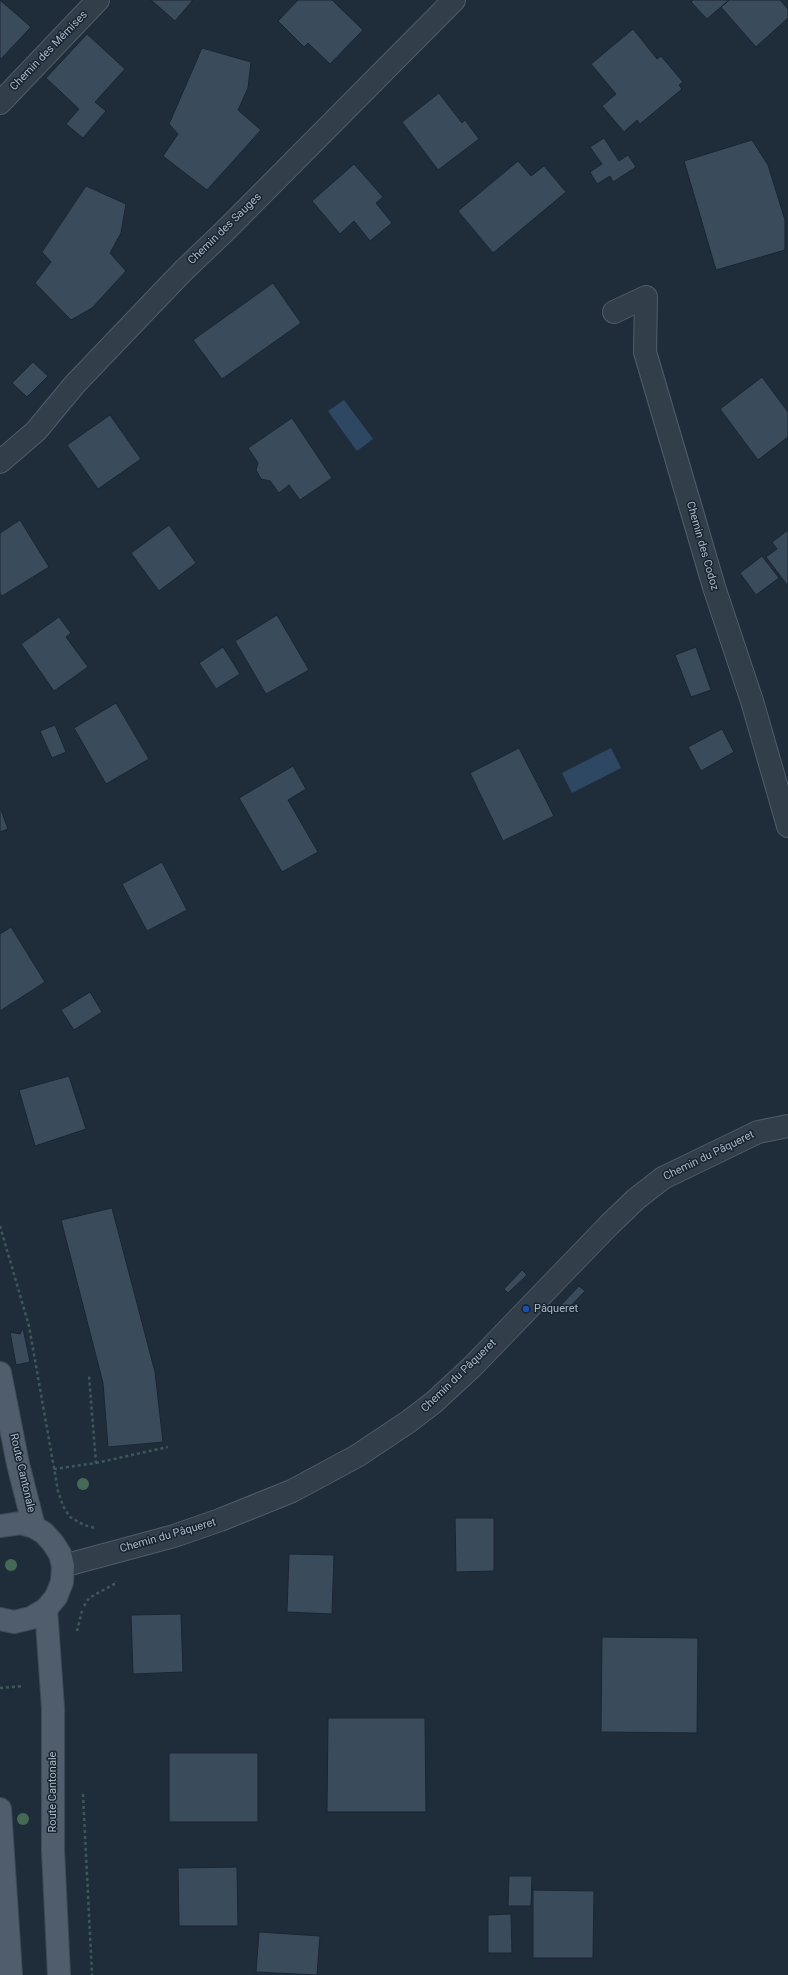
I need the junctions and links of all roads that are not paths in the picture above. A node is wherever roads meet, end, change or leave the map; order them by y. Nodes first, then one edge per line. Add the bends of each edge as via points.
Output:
1 (98, 0) edge
2 (454, 0) edge
3 (0, 103) edge
4 (614, 312) dead end
5 (0, 462) edge
6 (780, 768) edge
7 (788, 826) edge
8 (788, 1126) edge
9 (0, 1373) edge
10 (0, 1526) edge
11 (34, 1527) junction
12 (63, 1566) junction
13 (46, 1609) junction
14 (0, 1619) edge
15 (0, 1809) edge
16 (10, 1975) edge
17 (59, 1975) edge

1 - 3 street, Chemin des Mémises
2 - 5 street, Chemin des Sauges via 183,271 75,384 36,431
4 - 6 street, Chemin des Codoz via 646,297 645,352 714,586 752,701
6 - 7 street, Chemin des Codoz
8 - 12 street, Chemin du Pâqueret via 758,1132 663,1178 584,1249 472,1367 433,1403 357,1456 292,1491 220,1520 174,1536
9 - 11 main road, Route Cantonale via 18,1464
10 - 11 main road via 21,1523
11 - 12 main road via 53,1543 60,1554
12 - 13 main road via 62,1582 56,1597
13 - 14 main road via 31,1618 14,1622
13 - 17 main road, Route Cantonale via 53,1708 53,1851
15 - 16 main road

